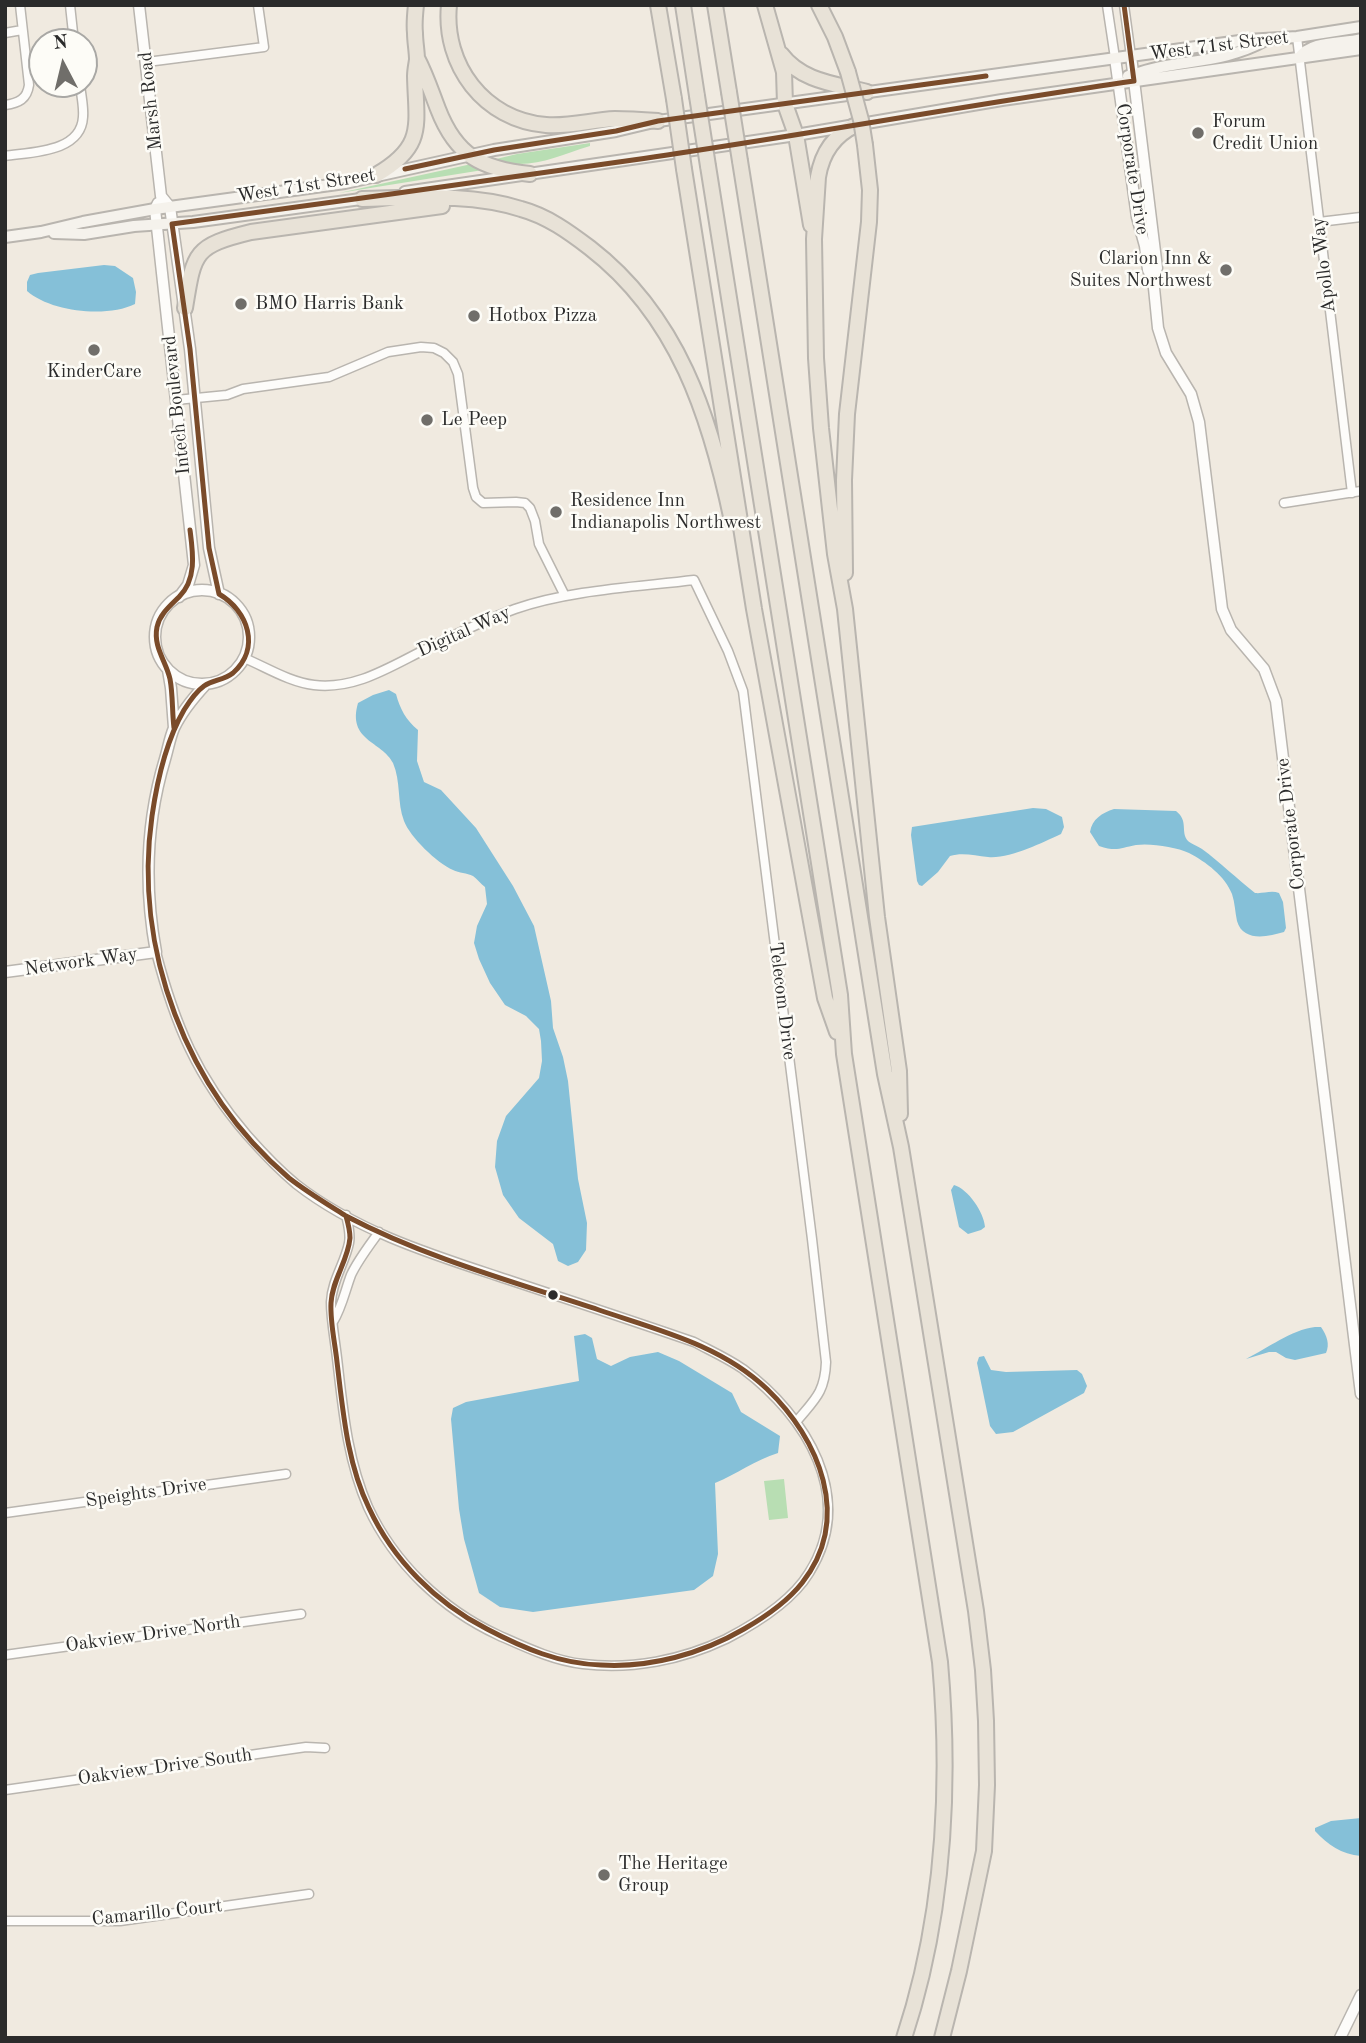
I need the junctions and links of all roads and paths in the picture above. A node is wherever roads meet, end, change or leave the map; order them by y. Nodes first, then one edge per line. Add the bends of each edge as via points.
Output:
1 (20, 5) edge
2 (70, 5) edge
3 (139, 5) edge
4 (258, 5) edge
5 (416, 5) edge
6 (449, 5) edge
7 (658, 5) edge
8 (682, 5) edge
9 (715, 5) edge
10 (765, 5) edge
11 (820, 5) edge
12 (1107, 5) edge
13 (1124, 5) edge
14 (1361, 27) edge
15 (72, 28) edge
16 (22, 30) junction
17 (5, 33) edge
18 (1297, 37) junction
19 (1361, 39) edge
20 (1267, 40) junction
21 (777, 45) junction
22 (1361, 49) edge
23 (1131, 56) junction
24 (417, 58) junction
25 (1115, 58) junction
26 (1299, 58) junction
27 (147, 62) junction
28 (1133, 78) junction
29 (1119, 83) junction
30 (867, 92) junction
31 (81, 98) edge
32 (785, 104) junction
33 (5, 105) edge
34 (658, 121) junction
35 (856, 125) junction
36 (796, 135) junction
37 (470, 155) junction
38 (5, 156) edge
39 (530, 174) junction
40 (376, 175) junction
41 (161, 196) junction
42 (362, 199) junction
43 (170, 207) junction
44 (155, 209) junction
45 (1361, 217) edge
46 (1319, 222) junction
47 (172, 224) junction
48 (157, 225) junction
49 (41, 232) junction
50 (573, 235) junction
51 (5, 237) edge
52 (814, 239) junction
53 (1153, 278) junction
54 (185, 308) junction
55 (194, 399) junction
56 (176, 400) junction
57 (1356, 492) edge
58 (1284, 503) dead end
59 (694, 580) joint
60 (219, 594) junction
61 (565, 596) junction
62 (179, 597) junction
63 (754, 609) junction
64 (845, 609) junction
65 (244, 658) junction
66 (167, 669) junction
67 (206, 684) junction
68 (174, 728) junction
69 (156, 952) junction
70 (5, 972) edge
71 (844, 1054) junction
72 (901, 1147) junction
73 (346, 1215) junction
74 (379, 1233) junction
75 (333, 1322) junction
76 (1361, 1394) edge
77 (796, 1422) junction
78 (286, 1474) dead end
79 (5, 1513) edge
80 (301, 1614) dead end
81 (5, 1655) edge
82 (325, 1748) dead end
83 (5, 1790) edge
84 (309, 1894) dead end
85 (5, 1921) edge
86 (1361, 1995) edge
87 (904, 2038) edge
88 (942, 2038) edge
89 (1340, 2038) edge

1 - 16 street
2 - 15 street
3 - 27 street, Marsh Road
4 - 27 street via 264,47
5 - 24 highway
6 - 34 highway via 451,45 461,71 499,111 549,125 615,119
7 - 63 highway, bridge
8 - 71 highway, bridge via 840,995
9 - 72 highway, bridge via 885,1074
10 - 21 highway
11 - 64 highway, bridge via 848,72 869,174 870,207 846,431
12 - 25 street
13 - 23 street
14 - 18 main road, West 71st Street
16 - 17 street
16 - 33 street via 28,92 19,102
18 - 20 main road, West 71st Street
18 - 26 street, Apollo Way
19 - 26 main road via 1311,47
20 - 23 main road, West 71st Street
20 - 28 main road via 1221,58 1159,68
21 - 30 highway via 787,61 805,75
21 - 32 highway
22 - 26 main road, West 71st Street
23 - 25 main road, West 71st Street
23 - 28 street, Corporate Drive
24 - 37 highway via 444,124
24 - 40 highway via 416,128 408,149
25 - 29 street, Corporate Drive
25 - 30 main road, West 71st Street
26 - 28 main road, West 71st Street
26 - 46 street, Apollo Way
27 - 41 street, Marsh Road
28 - 29 main road, West 71st Street
28 - 53 street, Corporate Drive via 1157,268
29 - 35 main road, West 71st Street
29 - 53 street, Corporate Drive via 1137,217
30 - 32 main road, West 71st Street
31 - 38 street via 82,123 67,143
32 - 34 main road, West 71st Street
32 - 36 highway
34 - 37 main road, West 71st Street
35 - 36 main road, West 71st Street
35 - 52 highway via 834,140 819,167
36 - 39 main road, West 71st Street
36 - 52 highway
37 - 39 highway via 501,170
37 - 40 main road, West 71st Street
39 - 42 main road, West 71st Street
40 - 43 main road, West 71st Street
41 - 43 street
41 - 44 street
42 - 47 main road, West 71st Street
42 - 50 highway via 486,201 535,214
43 - 44 main road, West 71st Street
43 - 47 street, Intech Boulevard
44 - 48 street, Intech Boulevard
44 - 49 main road, West 71st Street
45 - 46 street
46 - 57 street, Apollo Way
47 - 48 main road, West 71st Street
47 - 54 street, Intech Boulevard
48 - 49 main road, West 71st Street via 84,234
48 - 56 street, Intech Boulevard
49 - 51 main road, West 71st Street
50 - 54 highway via 516,215 458,206 251,232 201,250 190,274
50 - 63 highway via 632,286 678,355 704,413 719,462
52 - 64 highway via 821,429
53 - 76 street, Corporate Drive via 1161,340 1197,413 1222,609 1231,630 1264,669 1276,701
54 - 55 street, Intech Boulevard
55 - 56 street
55 - 60 street, Intech Boulevard via 209,548
55 - 61 street via 329,377 388,352 438,349 451,359 458,374 476,496 483,503 516,502 530,508 539,544
56 - 62 street, Intech Boulevard via 194,565
57 - 58 street
59 - 61 street, Digital Way
59 - 77 street, Telecom Drive via 743,691 813,1239 825,1380
60 - 62 street via 198,591
60 - 65 street via 237,606 246,622 249,640
61 - 65 street, Digital Way via 517,608 370,677 343,685 292,679
62 - 66 street via 163,611 156,632 157,650
63 - 71 highway via 825,998
64 - 72 highway via 877,917 899,1071
65 - 67 street via 230,675
66 - 67 street via 186,681
66 - 68 street
67 - 68 street
68 - 69 street via 158,783 149,841 149,897
69 - 70 street, Network Way
69 - 73 street via 184,1039 221,1102 285,1175
71 - 87 highway via 940,1662 945,1724 940,1869 916,1999
72 - 88 highway via 976,1611 985,1695 984,1851
73 - 74 street
73 - 75 street via 350,1242 333,1289
74 - 75 street via 352,1273
74 - 77 street via 706,1348 754,1378
75 - 77 street via 351,1459 369,1509 395,1552 444,1603 475,1624 571,1663 664,1661 702,1650 761,1619 787,1598 809,1574 830,1513 817,1457
78 - 79 street, Speights Drive
80 - 81 street, Oakview Drive North
82 - 83 street, Oakview Drive South
84 - 85 street, Camarillo Court via 120,1921
86 - 89 street

